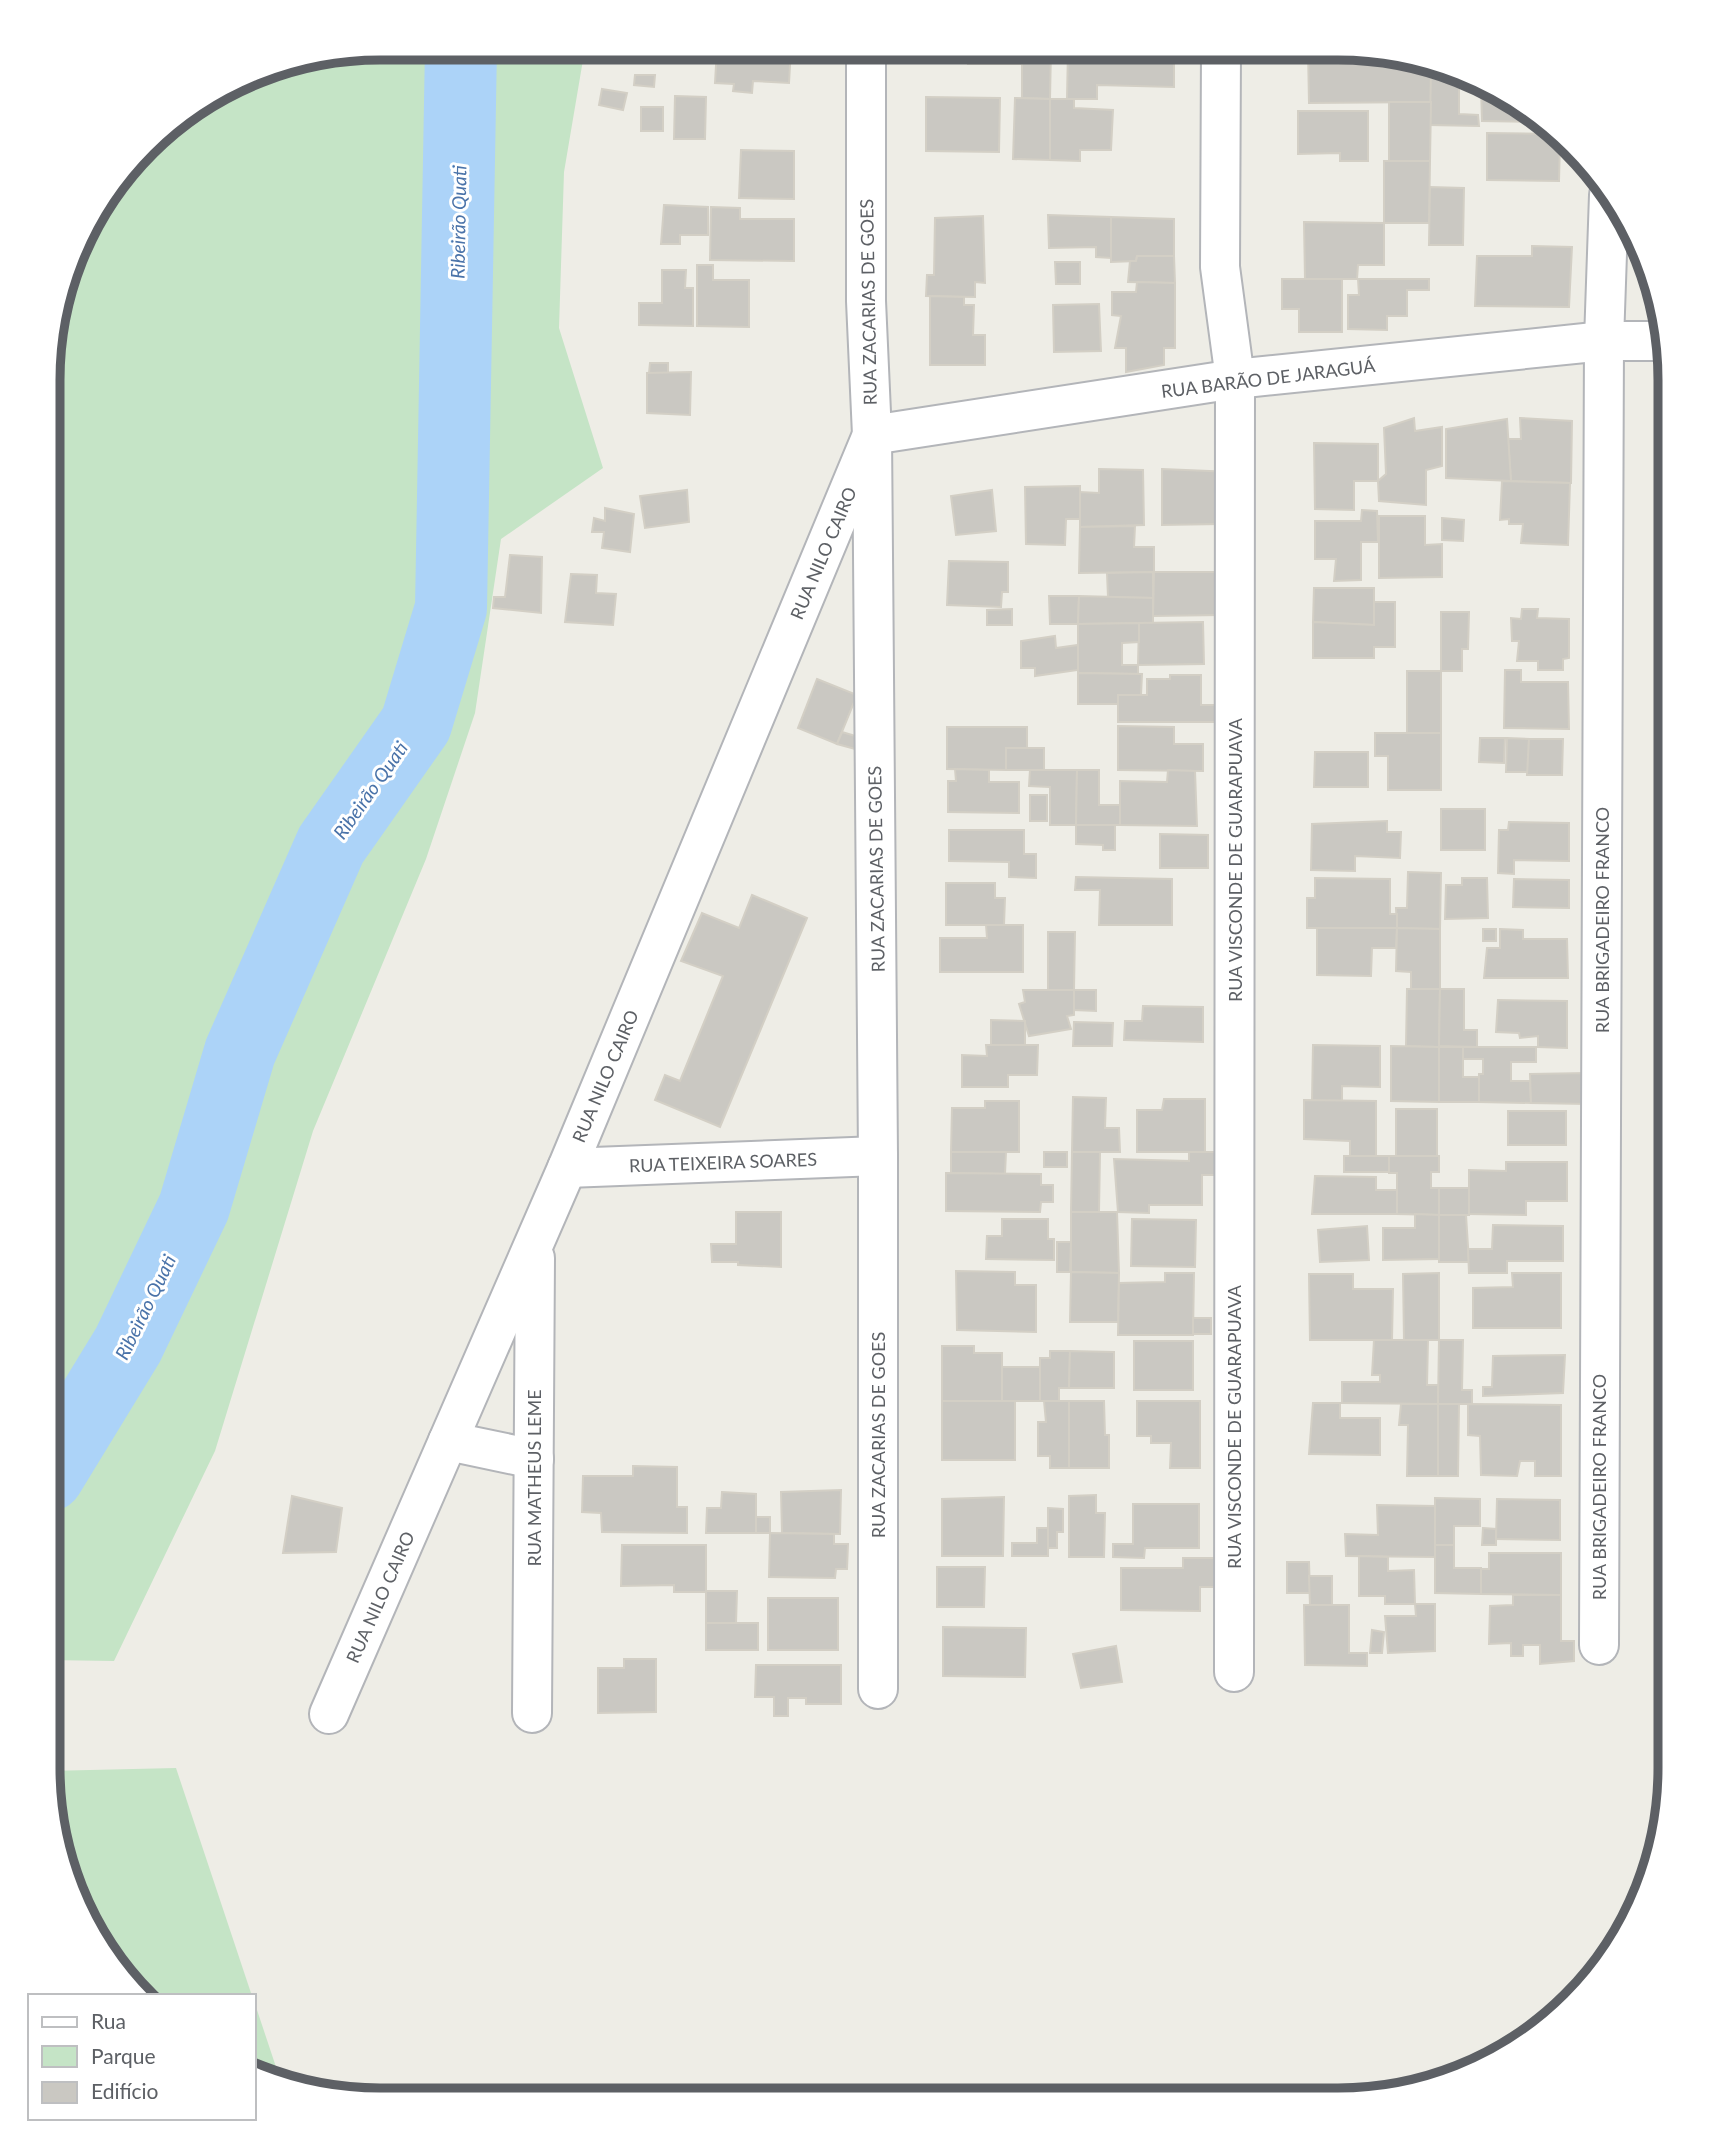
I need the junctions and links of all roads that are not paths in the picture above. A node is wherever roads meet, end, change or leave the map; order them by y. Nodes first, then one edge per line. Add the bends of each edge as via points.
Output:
1 (866, 60) edge
2 (1222, 60) edge
3 (1609, 208) edge
4 (1604, 341) junction
5 (1656, 341) edge
6 (1235, 379) junction
7 (872, 435) junction
8 (878, 1156) junction
9 (567, 1168) junction
10 (535, 1242) junction
11 (448, 1441) junction
12 (534, 1459) junction
13 (1599, 1645) dead end
14 (1234, 1672) dead end
15 (878, 1689) dead end
16 (532, 1713) dead end
17 (329, 1714) dead end

1 - 7 street, RUA ZACARIAS DE GOES via 866,301
2 - 6 street, RUA VISCONDE DE GUARAPUAVA via 1220,267
3 - 4 street, RUA BRIGADEIRO FRANCO
4 - 5 street, RUA BARÃO DE JARAGUÁ
4 - 6 street, RUA BARÃO DE JARAGUÁ
4 - 13 street, RUA BRIGADEIRO FRANCO
6 - 7 street, RUA BARÃO DE JARAGUÁ
6 - 14 street, RUA VISCONDE DE GUARAPUAVA
7 - 8 street, RUA ZACARIAS DE GOES
7 - 9 street, RUA NILO CAIRO
8 - 9 street, RUA TEIXEIRA SOARES
8 - 15 street, RUA ZACARIAS DE GOES
9 - 10 street, RUA NILO CAIRO
10 - 11 street, RUA NILO CAIRO
10 - 12 street, RUA MATHEUS LEME
11 - 12 street
11 - 17 street, RUA NILO CAIRO
12 - 16 street, RUA MATHEUS LEME

